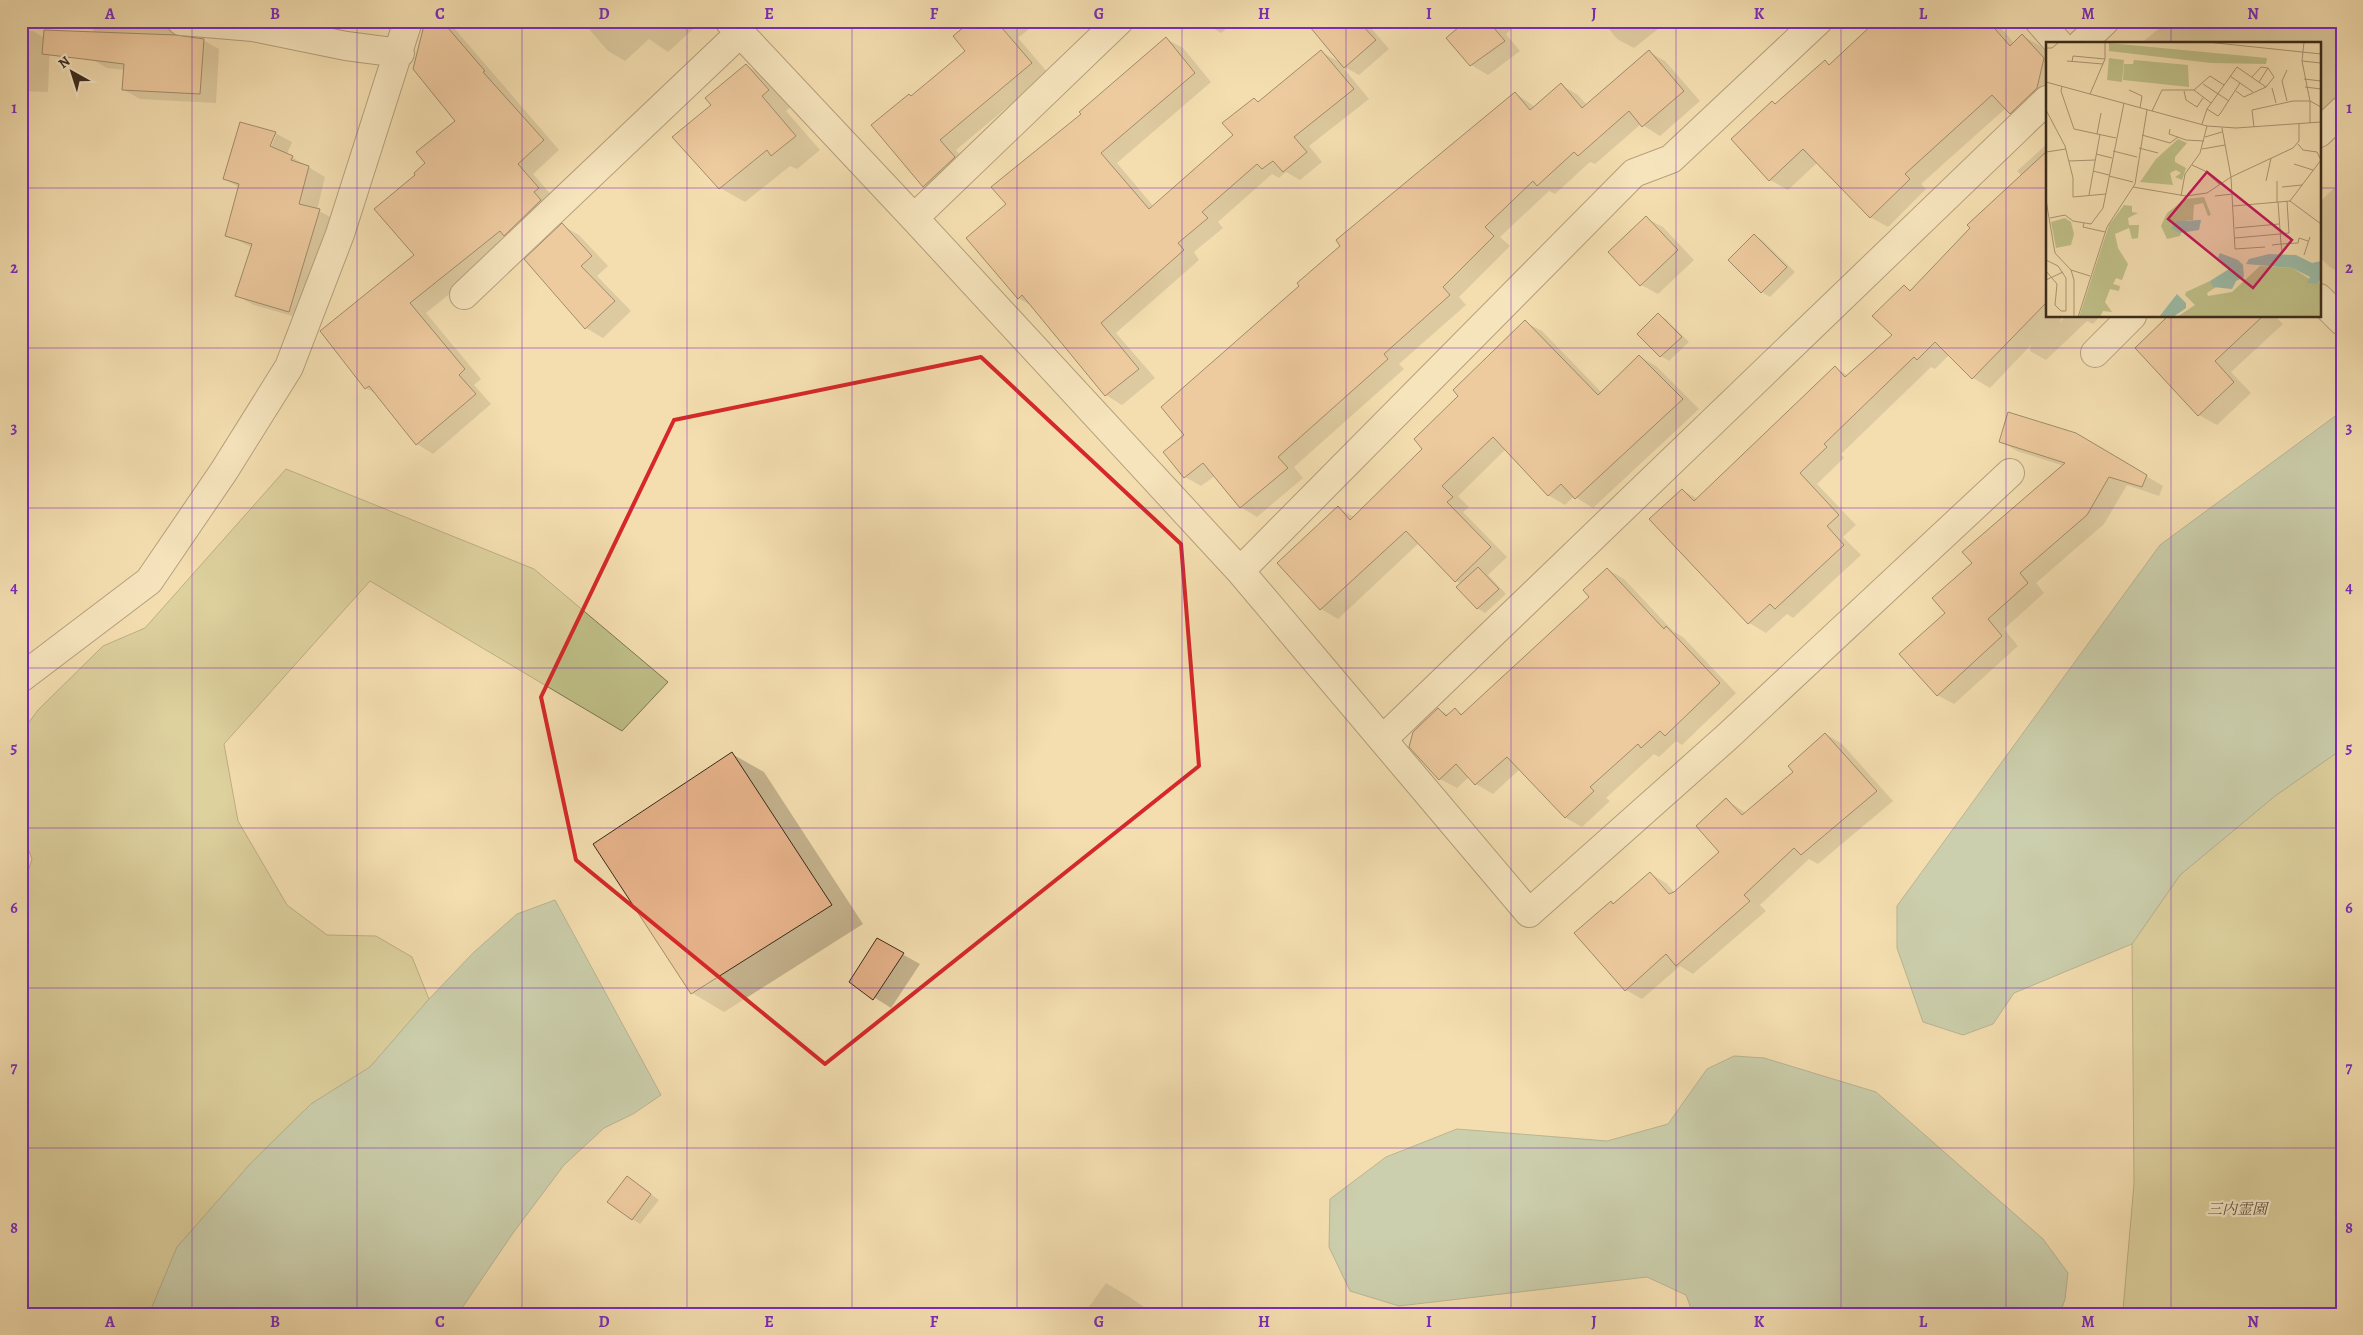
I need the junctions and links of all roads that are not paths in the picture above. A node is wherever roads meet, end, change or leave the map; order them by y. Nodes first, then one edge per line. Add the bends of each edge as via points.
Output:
1 (181, 21) edge
2 (408, 21) edge
3 (1119, 21) edge
4 (1818, 21) edge
5 (2039, 21) edge
6 (2105, 21) edge
7 (734, 27) edge
8 (2057, 42) edge
9 (2083, 42) edge
10 (400, 52) junction
11 (2046, 101) edge
12 (2342, 111) edge
13 (2320, 132) edge
14 (914, 218) junction
15 (464, 296) dead end
16 (2320, 299) edge
17 (2130, 318) edge
18 (2342, 321) edge
19 (2095, 353) dead end
20 (2010, 473) dead end
21 (1240, 571) junction
22 (21, 678) edge
23 (1383, 739) junction

1 - 10 street via 253,27 346,46
2 - 10 street
3 - 14 street
4 - 21 street via 1671,159 1634,173
5 - 8 street
6 - 9 street
7 - 14 street
7 - 15 street
10 - 22 street via 340,234 289,367 224,471 149,581
11 - 23 street
12 - 13 street
14 - 21 street
16 - 18 street
17 - 19 street
20 - 23 street via 1727,737 1529,913
21 - 23 street

